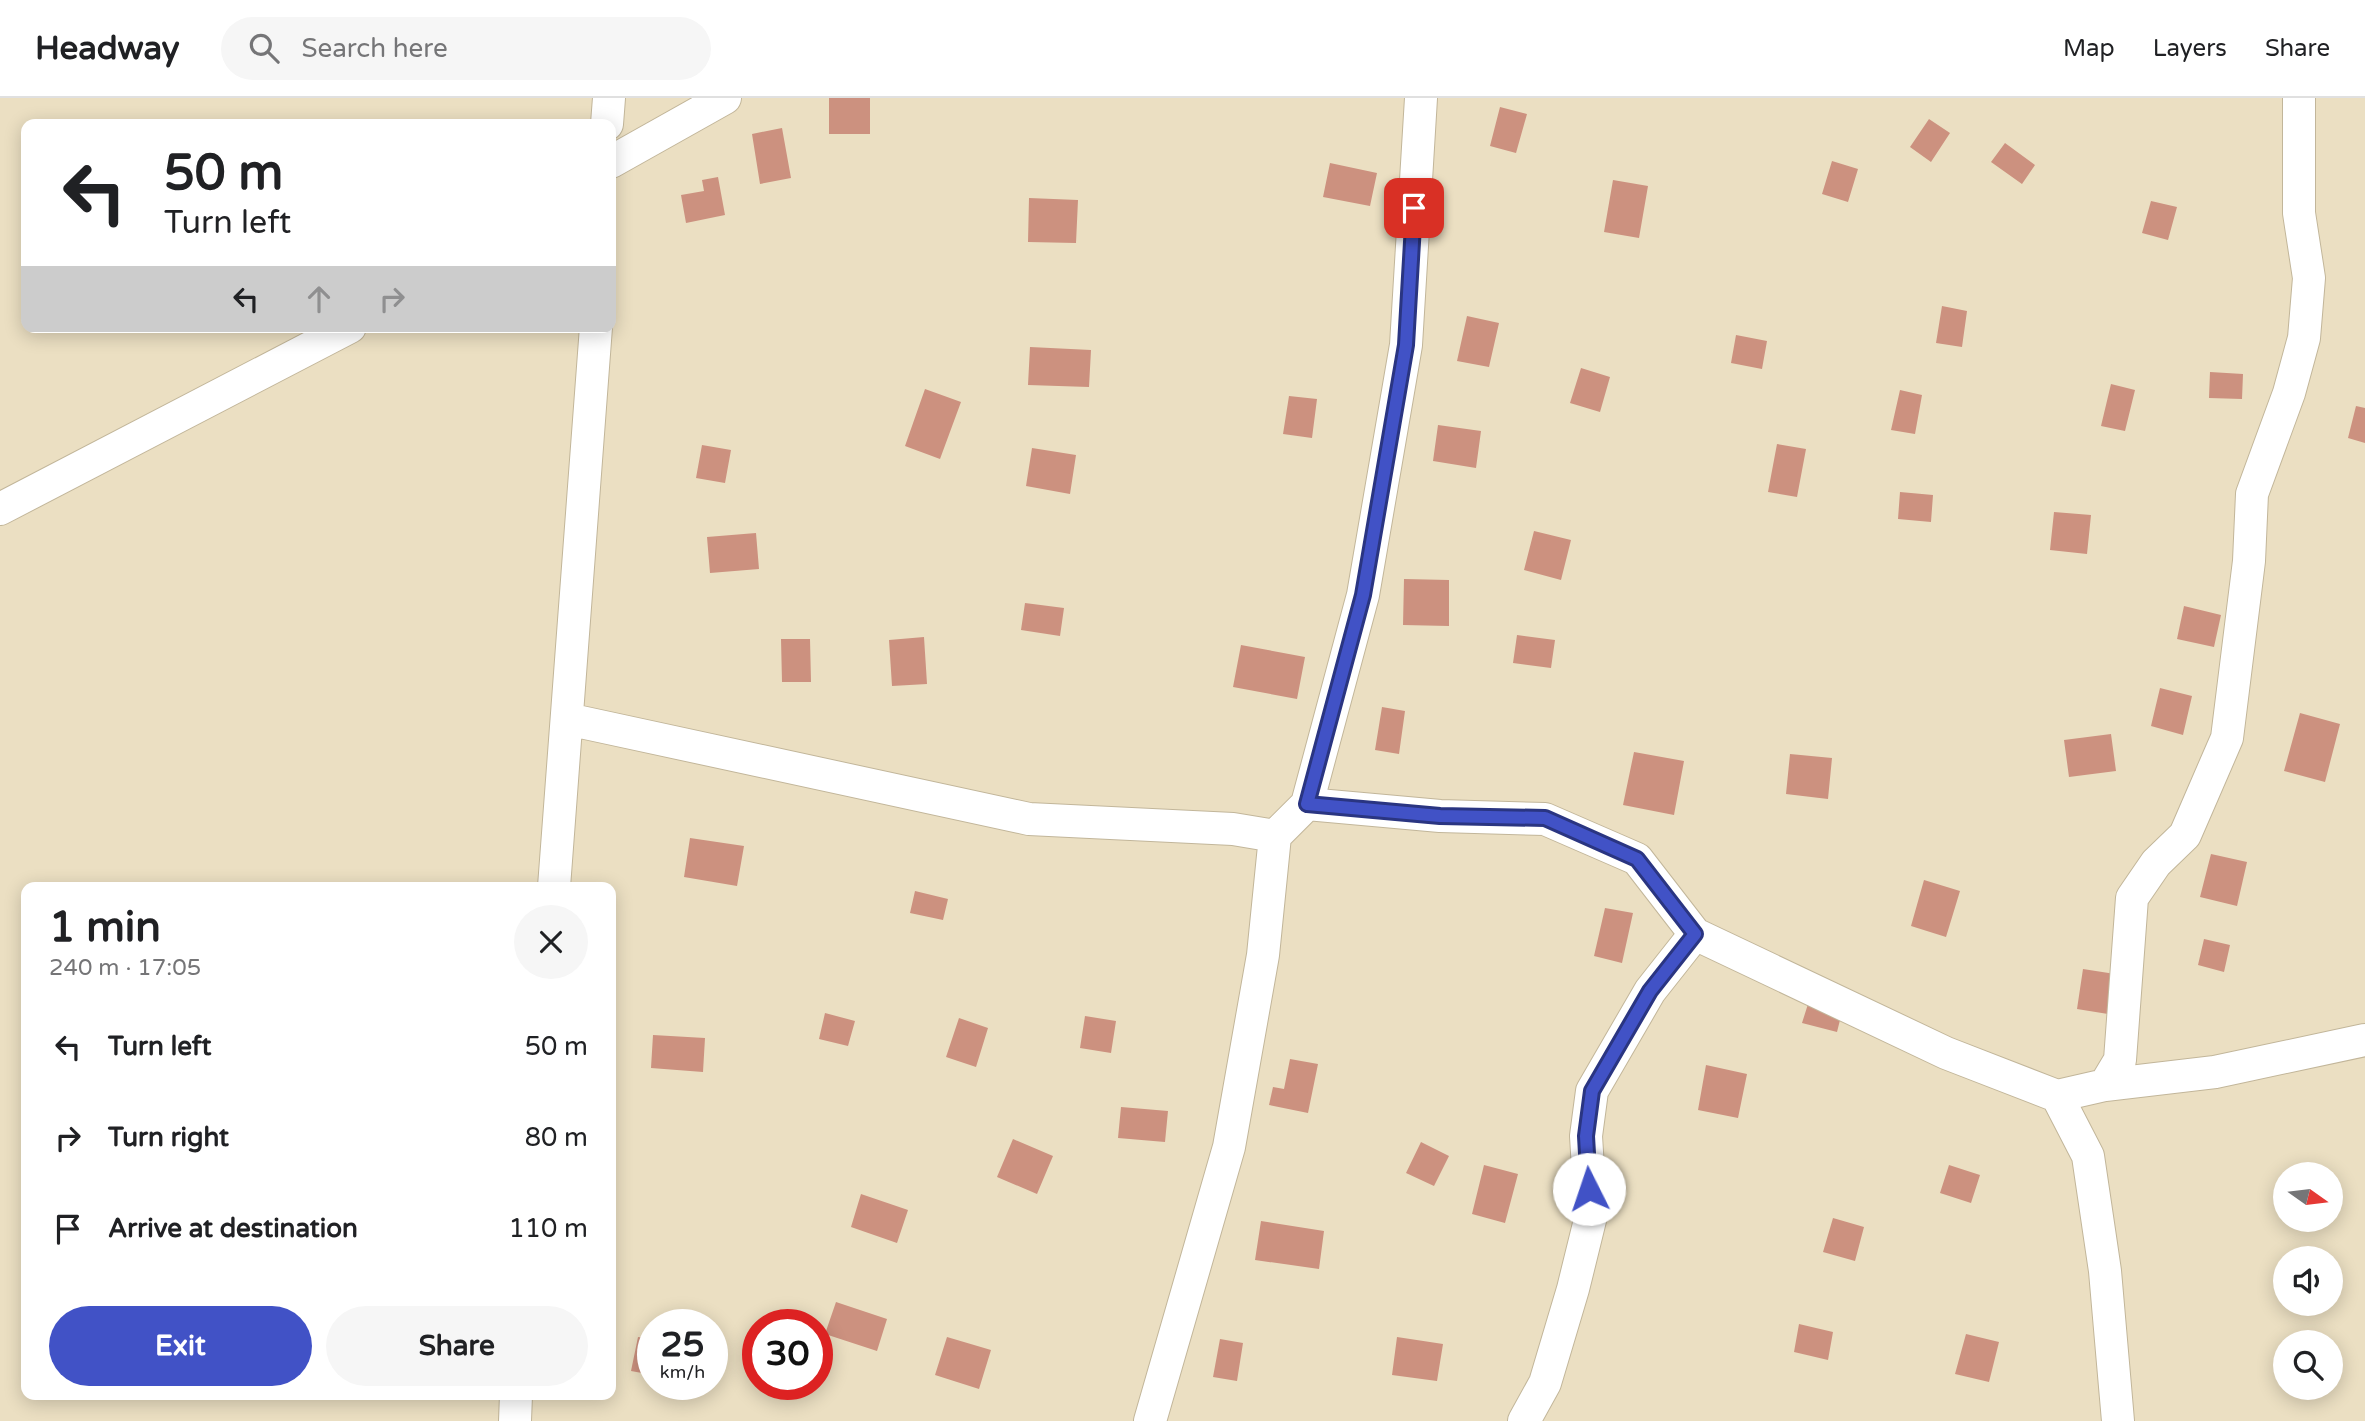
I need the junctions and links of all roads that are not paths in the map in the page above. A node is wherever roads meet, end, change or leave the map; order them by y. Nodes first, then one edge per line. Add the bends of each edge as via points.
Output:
1 (608, 98) edge
2 (725, 98) edge
3 (1421, 98) edge
4 (2299, 98) edge
5 (607, 119) edge
6 (616, 159) edge
7 (338, 333) edge
8 (596, 333) edge
9 (0, 509) edge
10 (567, 719) junction
11 (1307, 804) junction
12 (1275, 836) junction
13 (554, 882) edge
14 (1695, 934) junction
15 (2365, 1041) edge
16 (2105, 1085) junction
17 (2057, 1096) junction
18 (516, 1400) edge
19 (514, 1421) edge
20 (1150, 1421) edge
21 (1524, 1421) edge
22 (2118, 1421) edge

1 - 5 street
2 - 6 street
3 - 11 street via 1406,345 1363,595
4 - 16 street via 2299,213 2309,278 2304,338 2252,494 2249,561 2227,738 2185,835 2156,863 2132,898 2120,1060
7 - 9 street
8 - 10 street
10 - 12 street via 1028,819 1233,829
10 - 13 street
11 - 12 street
11 - 14 street via 1440,816 1545,818 1637,859
12 - 20 street via 1263,955 1229,1147
14 - 17 street via 1946,1053
14 - 21 street via 1650,991 1592,1091 1586,1136 1591,1216 1545,1383
15 - 16 street via 2215,1072
16 - 17 street
17 - 22 street via 2088,1156 2105,1271
18 - 19 street

